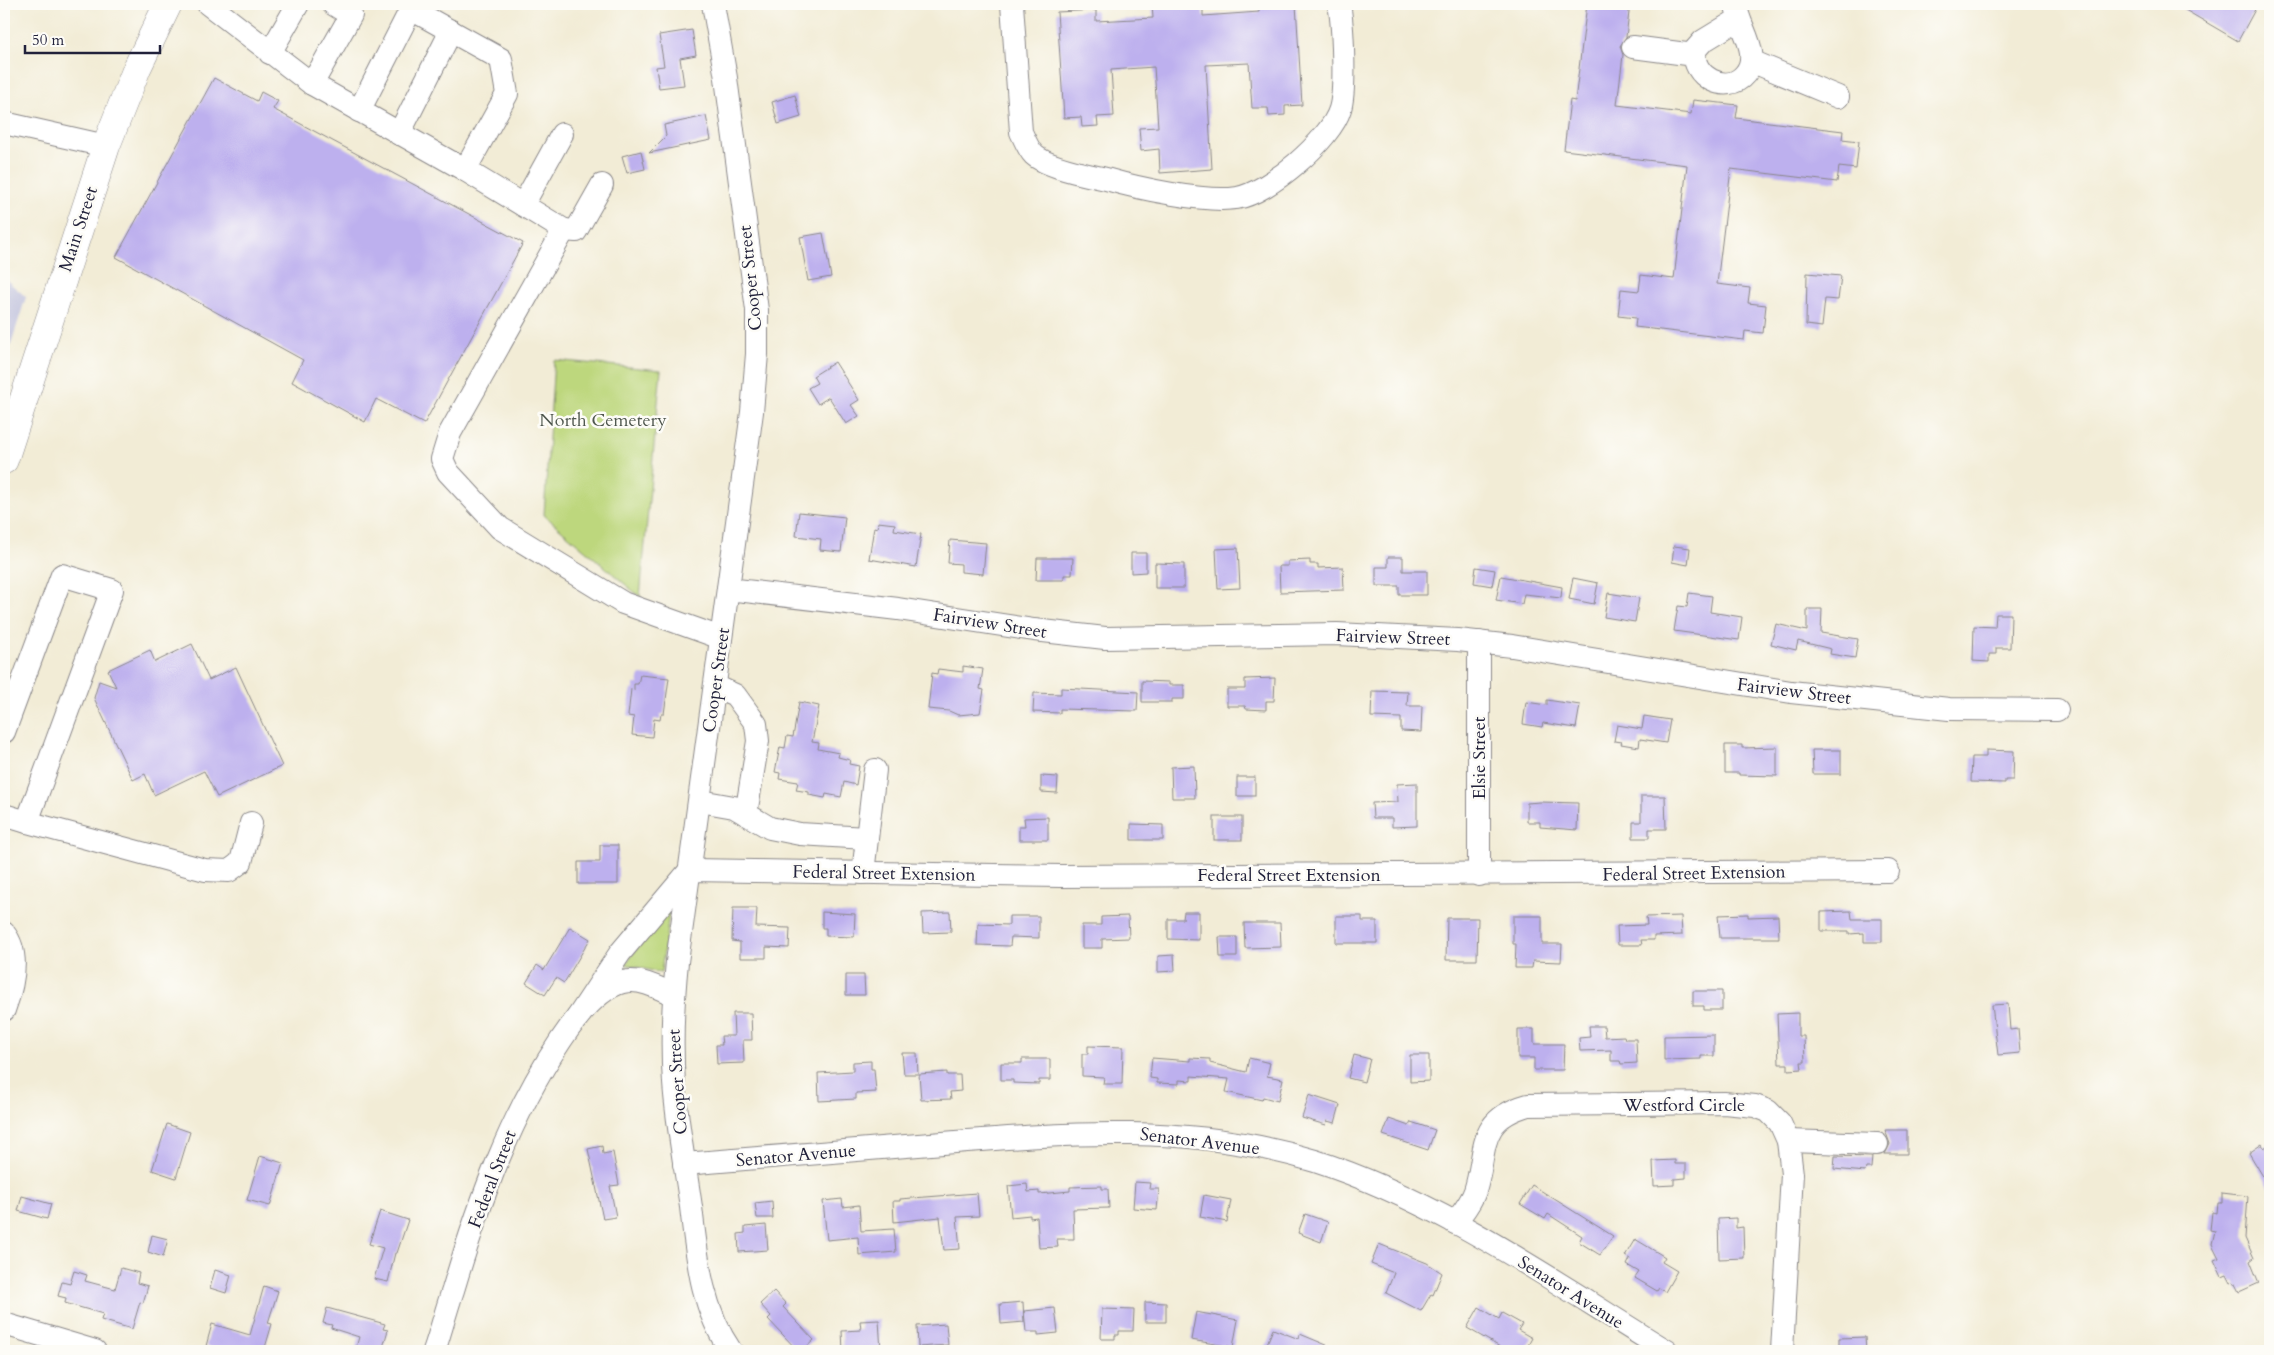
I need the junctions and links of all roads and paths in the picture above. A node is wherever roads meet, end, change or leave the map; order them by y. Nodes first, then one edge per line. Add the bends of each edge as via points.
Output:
1 (168, 4) edge
2 (208, 4) edge
3 (298, 4) edge
4 (333, 4) edge
5 (713, 4) edge
6 (1012, 4) edge
7 (1339, 4) edge
8 (235, 11) edge
9 (1737, 11) edge
10 (451, 32) junction
11 (1633, 47) dead end
12 (270, 53) junction
13 (1694, 54) junction
14 (1751, 61) junction
15 (312, 84) junction
16 (1838, 96) dead end
17 (359, 111) junction
18 (4, 123) edge
19 (399, 134) junction
20 (562, 134) dead end
21 (106, 146) junction
22 (465, 170) junction
23 (602, 185) dead end
24 (523, 205) junction
25 (564, 230) junction
26 (4, 460) edge
27 (728, 589) junction
28 (721, 638) junction
29 (1479, 642) junction
30 (714, 686) junction
31 (2057, 710) dead end
32 (4, 732) edge
33 (875, 770) dead end
34 (700, 801) junction
35 (746, 814) junction
36 (4, 815) edge
37 (27, 822) junction
38 (251, 823) dead end
39 (866, 838) junction
40 (690, 870) junction
41 (1888, 871) dead end
42 (863, 873) junction
43 (1479, 875) junction
44 (4, 933) edge
45 (674, 994) junction
46 (4, 1010) edge
47 (577, 1018) junction
48 (1788, 1140) junction
49 (1876, 1144) dead end
50 (684, 1164) junction
51 (1455, 1223) junction
52 (4, 1324) edge
53 (95, 1351) edge
54 (434, 1351) edge
55 (731, 1351) edge
56 (1666, 1351) edge
57 (1782, 1351) edge

1 - 21 main road, Main Street via 137,68
2 - 8 street
3 - 12 street
4 - 15 street via 351,15
5 - 27 street, Cooper Street via 726,78 757,332 752,412
6 - 7 street via 1021,132 1035,156 1118,183 1205,198 1237,198 1267,186 1322,138 1340,111 1344,94
8 - 12 street
9 - 13 street via 1703,41
9 - 14 street via 1750,47
10 - 17 street via 411,9
10 - 19 street
10 - 22 street via 501,60 507,94
11 - 13 street
12 - 15 street
13 - 14 street via 1696,64 1705,76 1723,84 1741,78
14 - 16 street
15 - 17 street
17 - 19 street
18 - 21 street
19 - 22 street
20 - 24 street
21 - 26 main road, Main Street
22 - 24 street
23 - 25 street via 576,231
24 - 25 street
25 - 28 street via 450,433 442,459 448,472 500,528 623,603
27 - 28 street, Cooper Street
27 - 29 street, Fairview Street via 879,606 1106,638 1337,634
28 - 30 street, Cooper Street
29 - 31 street, Fairview Street via 1799,693 1977,710
29 - 43 street, Elsie Street
30 - 34 street, Cooper Street
30 - 35 street via 735,695 756,724 758,741
32 - 37 street via 62,575 112,590
33 - 39 street
34 - 35 street via 734,807
34 - 40 street, Cooper Street
35 - 39 street via 770,828 800,834
36 - 37 street
37 - 38 street via 205,870 229,871 241,862
39 - 42 street
40 - 42 street, Federal Street Extension
40 - 45 street, Cooper Street
40 - 47 street, Federal Street via 620,953
41 - 43 street, Federal Street Extension
42 - 43 street, Federal Street Extension
44 - 46 street via 15,961
45 - 47 street, Federal Street via 648,984 624,982 605,992
45 - 50 street, Cooper Street via 674,1082
47 - 54 street, Federal Street via 545,1064 512,1124 477,1217
48 - 49 street
48 - 51 street, Westford Circle via 1775,1117 1764,1108 1755,1106 1724,1103 1528,1105 1506,1116 1487,1136 1475,1192
48 - 57 street, Westford Circle via 1792,1174
50 - 51 street, Senator Avenue via 1046,1134 1169,1134 1244,1144 1315,1162 1380,1186
50 - 55 street, Cooper Street via 703,1288 714,1322
51 - 56 street, Senator Avenue
52 - 53 street

